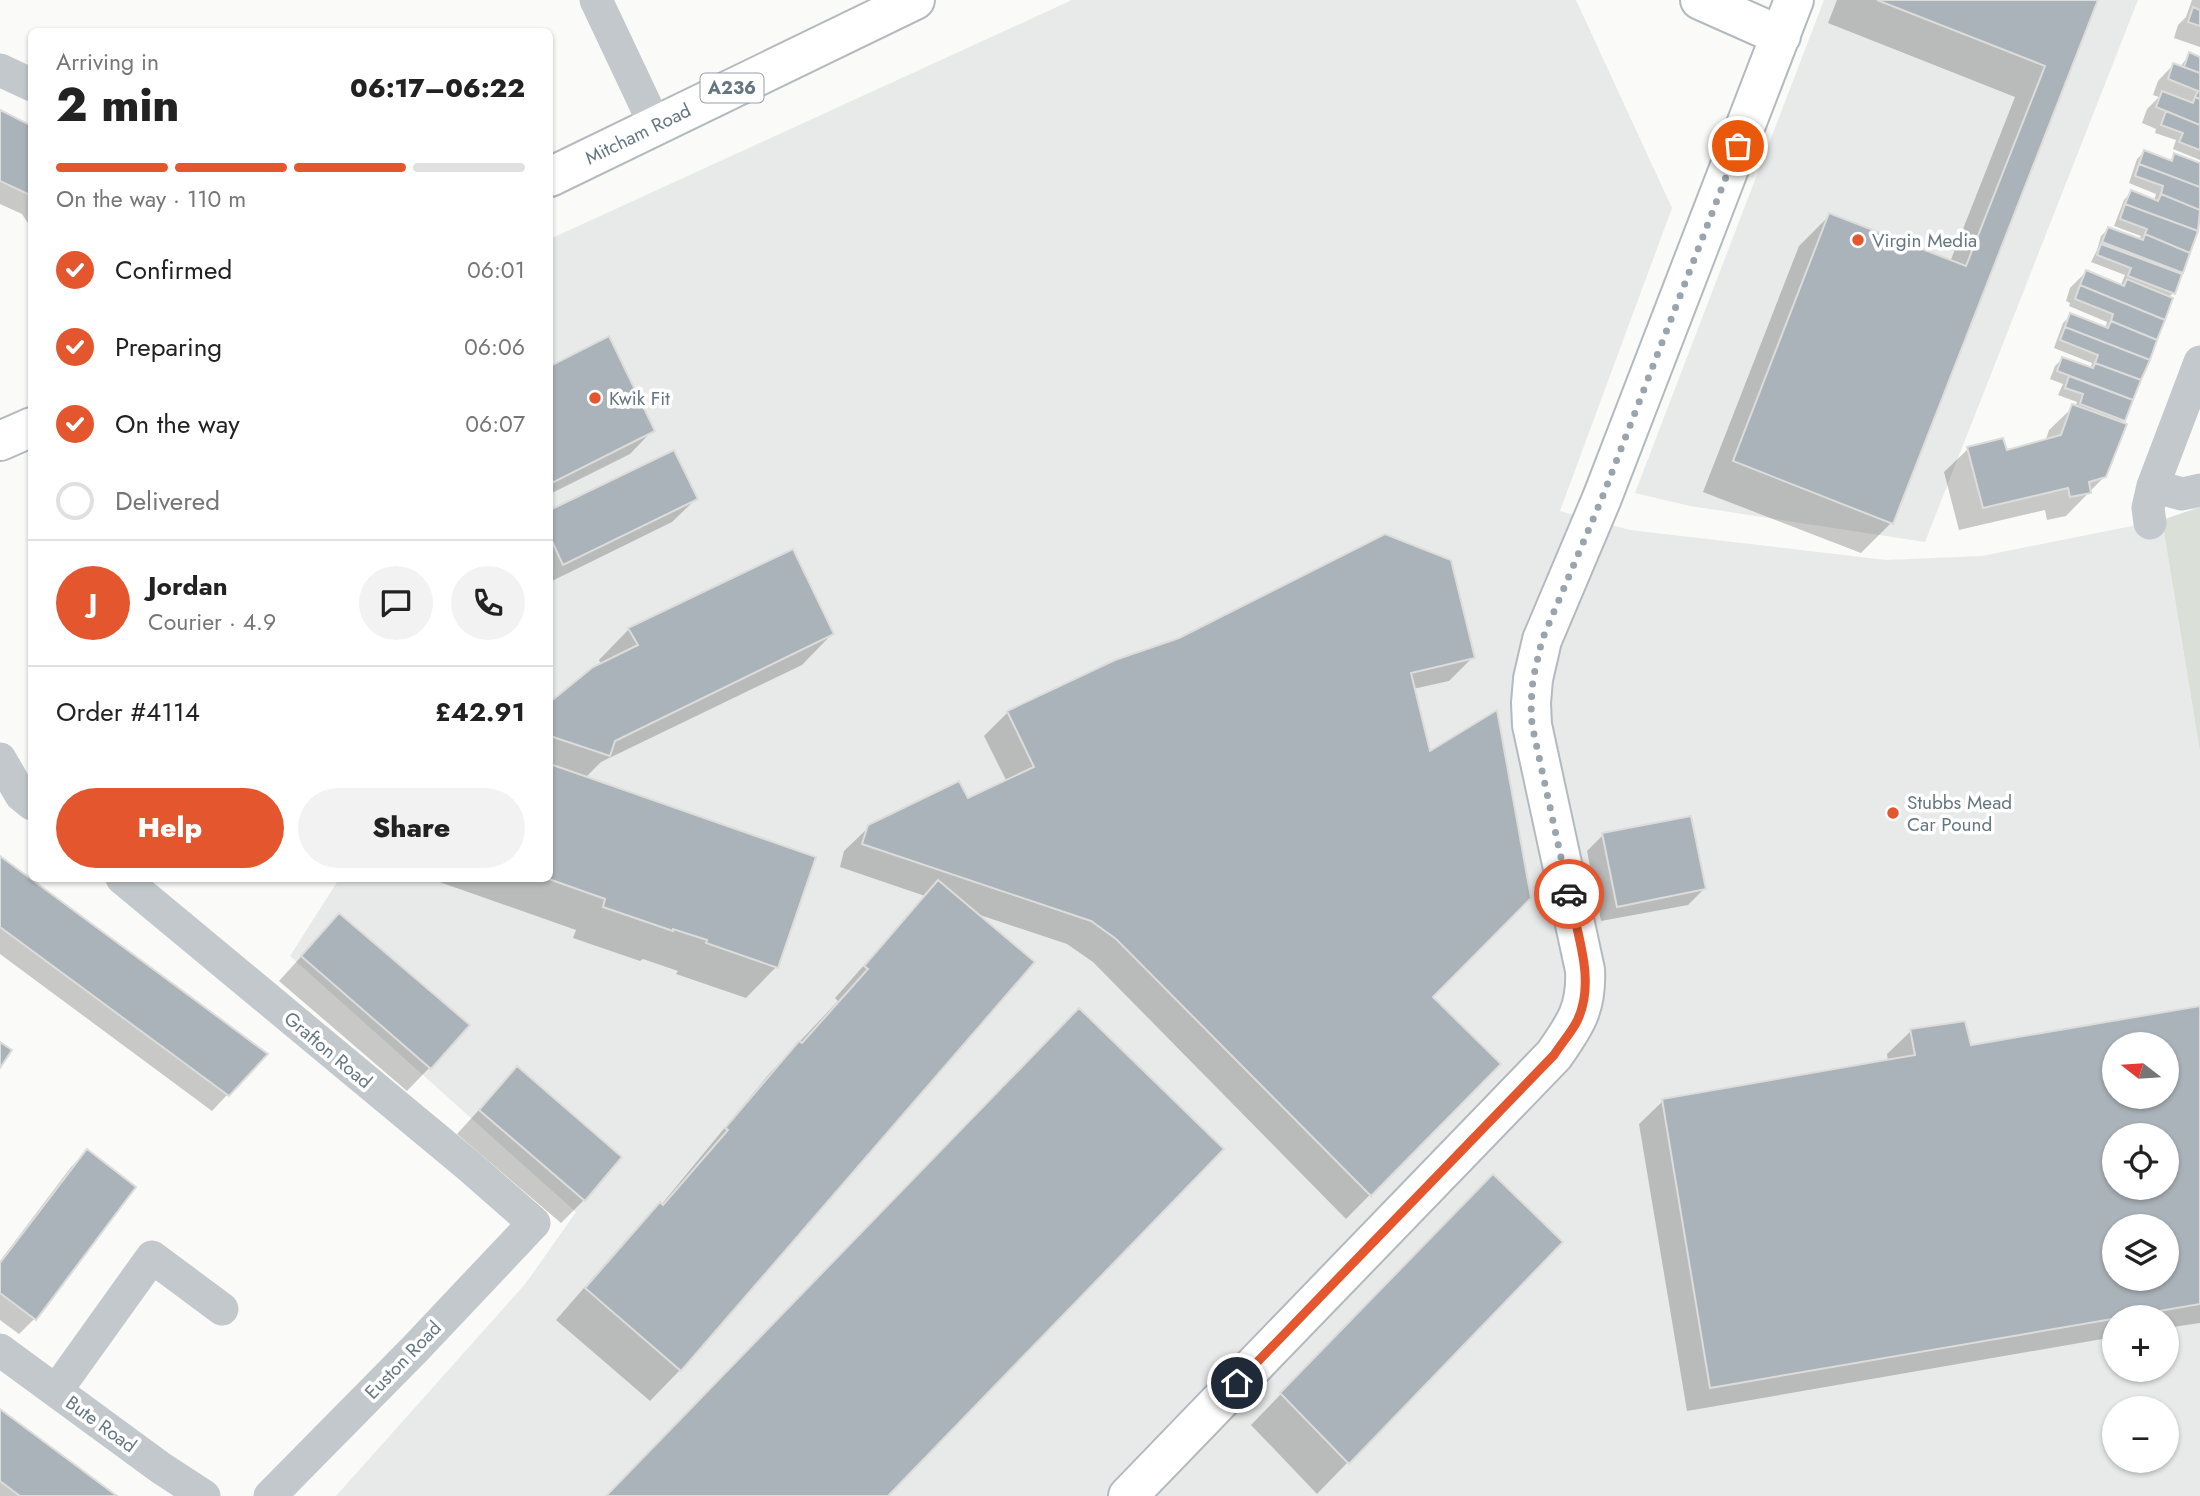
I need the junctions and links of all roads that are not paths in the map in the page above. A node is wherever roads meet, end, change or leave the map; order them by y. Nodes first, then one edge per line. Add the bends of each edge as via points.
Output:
1 (596, 0) edge
2 (915, 0) edge
3 (1700, 0) edge
4 (1794, 0) edge
5 (1781, 36) junction
6 (0, 70) edge
7 (28, 83) edge
8 (655, 125) junction
9 (553, 176) edge
10 (2200, 362) edge
11 (28, 429) edge
12 (0, 442) edge
13 (2153, 486) junction
14 (2200, 491) edge
15 (2150, 523) dead end
16 (0, 759) edge
17 (28, 801) edge
18 (127, 882) edge
19 (534, 1223) joint
20 (222, 1309) dead end
21 (0, 1350) edge
22 (56, 1391) junction
23 (204, 1496) edge
24 (270, 1496) edge
25 (1128, 1496) edge

1 - 8 street
2 - 8 street, Mitcham Road / A236
3 - 5 street
4 - 5 street
5 - 25 street via 1536,660 1532,725 1585,970 1583,1006 1576,1023 1554,1055
6 - 7 street
8 - 9 street, Mitcham Road / A236
10 - 13 street
11 - 12 street
13 - 14 street via 2182,494
13 - 15 street
16 - 17 street
18 - 19 street, Grafton Road
19 - 24 street, Euston Road
20 - 22 street via 152,1257
21 - 22 street, Bute Road
22 - 23 street, Bute Road

